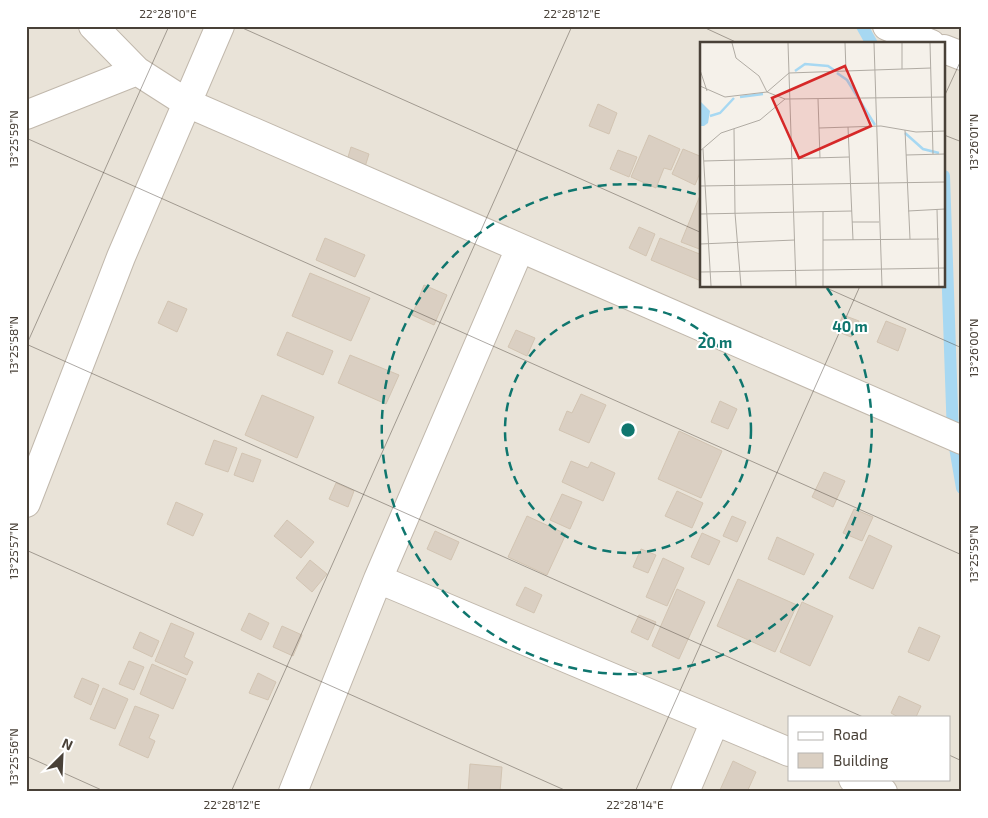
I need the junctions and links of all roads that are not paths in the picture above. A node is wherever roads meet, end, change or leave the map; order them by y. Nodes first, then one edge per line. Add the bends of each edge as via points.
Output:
1 (93, 26) edge
2 (220, 26) edge
3 (887, 26) edge
4 (926, 42) edge
5 (946, 50) edge
6 (962, 56) edge
7 (137, 70) junction
8 (187, 103) junction
9 (26, 115) edge
10 (520, 248) junction
11 (962, 440) edge
12 (26, 503) edge
13 (378, 579) junction
14 (715, 721) junction
15 (788, 752) edge
16 (855, 780) edge
17 (293, 792) edge
18 (685, 792) edge
19 (883, 792) edge

1 - 7 street
2 - 8 street
3 - 4 street
5 - 6 street
7 - 8 street
7 - 9 street
8 - 10 street
8 - 12 street via 121,257
10 - 11 street
10 - 13 street
13 - 14 street
13 - 17 street
14 - 15 street
14 - 18 street
16 - 19 street

